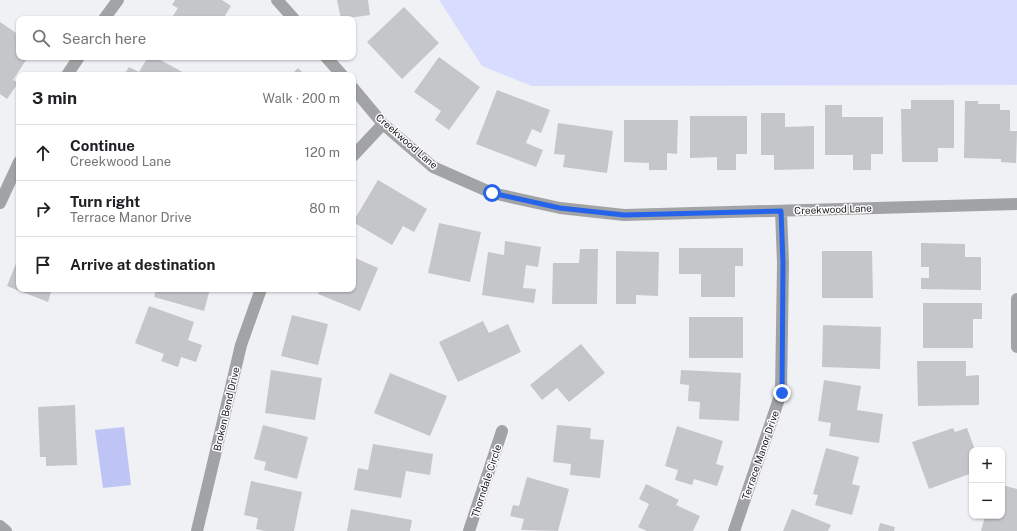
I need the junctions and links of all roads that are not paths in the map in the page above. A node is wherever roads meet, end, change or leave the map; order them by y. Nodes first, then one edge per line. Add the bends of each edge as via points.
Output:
1 (118, 0) edge
2 (278, 0) edge
3 (106, 16) edge
4 (291, 16) edge
5 (77, 60) edge
6 (329, 60) edge
7 (69, 72) edge
8 (339, 72) edge
9 (356, 92) edge
10 (383, 124) junction
11 (356, 153) edge
12 (16, 168) edge
13 (0, 203) edge
14 (1017, 204) edge
15 (781, 211) junction
16 (260, 292) edge
17 (1017, 299) edge
18 (1017, 347) edge
19 (502, 431) dead end
20 (0, 526) edge
21 (6, 531) edge
22 (197, 531) edge
23 (469, 531) edge
24 (734, 531) edge

1 - 3 street
2 - 4 street
5 - 7 street
6 - 8 street
9 - 10 street, Creekwood Lane
10 - 11 street
10 - 15 street, Creekwood Lane via 433,167 492,193 552,207 624,215
12 - 13 street
14 - 15 street, Creekwood Lane
15 - 24 street, Terrace Manor Drive via 782,393
16 - 22 street, Broken Bend Drive via 241,345
17 - 18 street
19 - 23 street, Thorndale Circle
20 - 21 street

